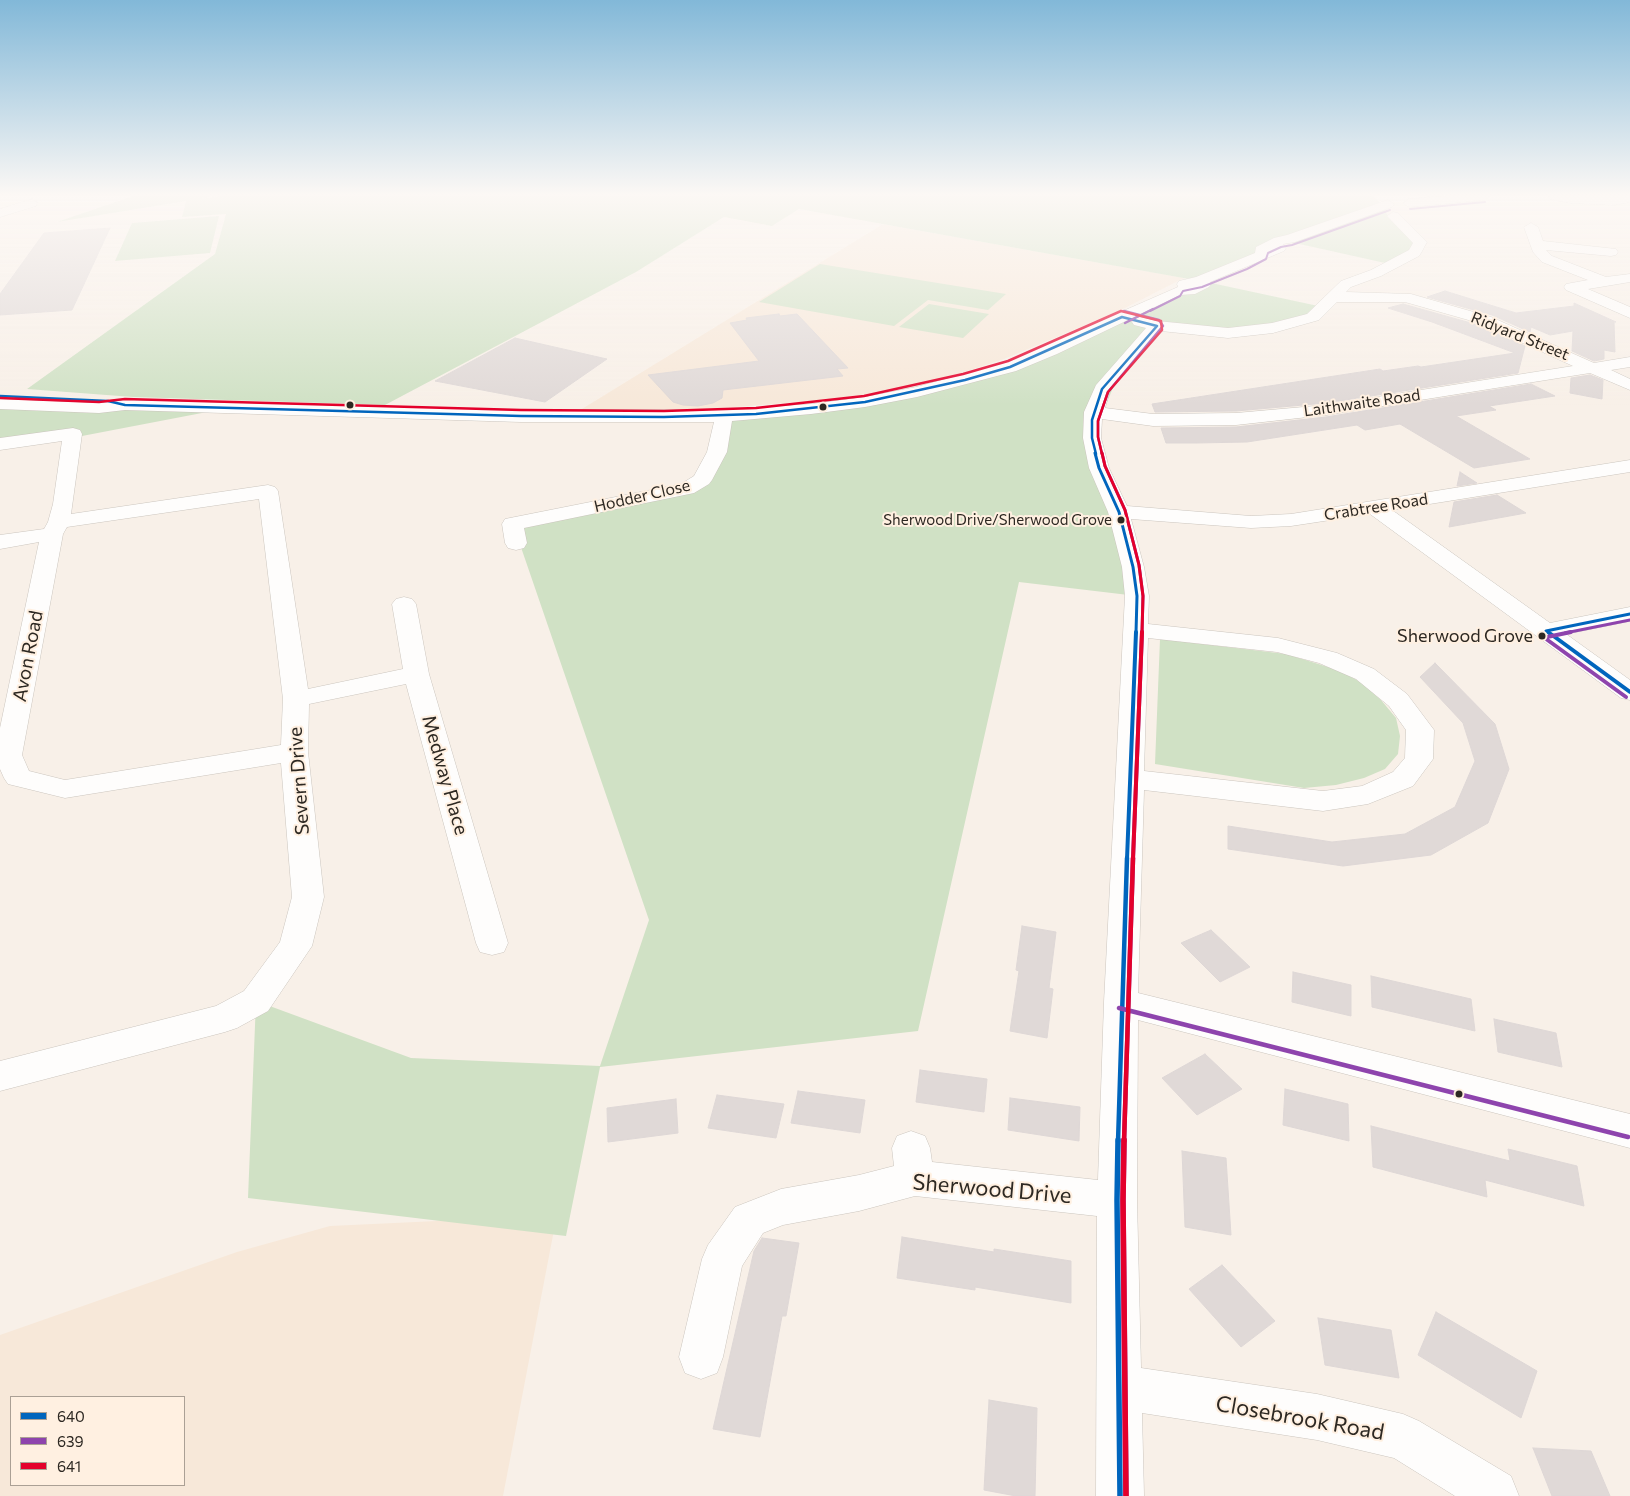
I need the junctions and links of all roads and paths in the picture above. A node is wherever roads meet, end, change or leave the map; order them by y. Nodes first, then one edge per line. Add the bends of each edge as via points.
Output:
1 (1239, 266) edge
2 (1390, 266) edge
3 (1564, 266) edge
4 (1376, 273) junction
5 (1630, 278) edge
6 (1603, 281) junction
7 (1334, 297) junction
8 (1406, 297) junction
9 (1630, 314) edge
10 (1122, 317) junction
11 (1157, 326) junction
12 (1630, 362) edge
13 (1593, 367) junction
14 (1630, 385) edge
15 (0, 396) edge
16 (0, 404) edge
17 (125, 405) junction
18 (1093, 412) junction
19 (722, 416) junction
20 (0, 444) edge
21 (1630, 466) edge
22 (1374, 508) junction
23 (1119, 512) junction
24 (56, 528) junction
25 (514, 533) dead end
26 (0, 542) edge
27 (404, 604) dead end
28 (1630, 614) edge
29 (1137, 630) junction
30 (1546, 631) junction
31 (416, 674) junction
32 (1630, 692) edge
33 (296, 699) junction
34 (294, 752) junction
35 (1131, 779) junction
36 (492, 943) dead end
37 (1121, 1002) junction
38 (0, 1076) edge
39 (1630, 1131) edge
40 (1117, 1200) junction
41 (702, 1357) dead end
42 (1118, 1387) junction
43 (1120, 1496) edge
44 (1495, 1496) edge

1 - 10 street via 1200,281 1204,284 1190,291 1177,291
2 - 4 street
3 - 6 street
4 - 7 street via 1346,284
4 - 8 street, Ridyard Street
5 - 6 street
6 - 9 street via 1571,287
7 - 8 street, Ridyard Street
7 - 11 street via 1313,317 1273,328 1228,334
8 - 13 street, Ridyard Street via 1485,320
10 - 11 street
10 - 19 street via 1010,367 917,392 811,409
11 - 18 street via 1102,389
12 - 13 street, Laithwaite Road
13 - 14 street, Ridyard Street
13 - 18 street, Laithwaite Road via 1326,410 1236,419 1153,420
15 - 17 street via 108,401
16 - 17 street via 99,408
17 - 19 street via 521,416
18 - 23 street via 1092,438 1099,468
19 - 25 street, Hodder Close via 717,452 702,480 687,488
20 - 24 street, Avon Road via 72,434
21 - 22 street, Crabtree Road
22 - 23 street, Crabtree Road via 1291,520 1251,522
22 - 30 street
23 - 29 street via 1133,568
24 - 26 street
24 - 33 street, Severn Drive via 268,491
24 - 34 street, Avon Road via 8,755 18,778 65,789
27 - 31 street, Medway Place
28 - 30 street
29 - 35 street
29 - 35 street via 1278,646 1328,658 1365,674 1398,700 1420,730 1419,759 1404,779 1368,795 1323,801
30 - 32 street
31 - 33 street
31 - 36 street, Medway Place
33 - 34 street, Severn Drive
34 - 38 street, Severn Drive via 308,897 296,946 256,1001 225,1018
35 - 37 street
37 - 39 street
37 - 40 street
40 - 41 street, Sherwood Drive via 913,1163 858,1193 781,1207 749,1220 723,1259
40 - 42 street
42 - 43 street
42 - 44 street, Closebrook Road via 1317,1417 1403,1437

